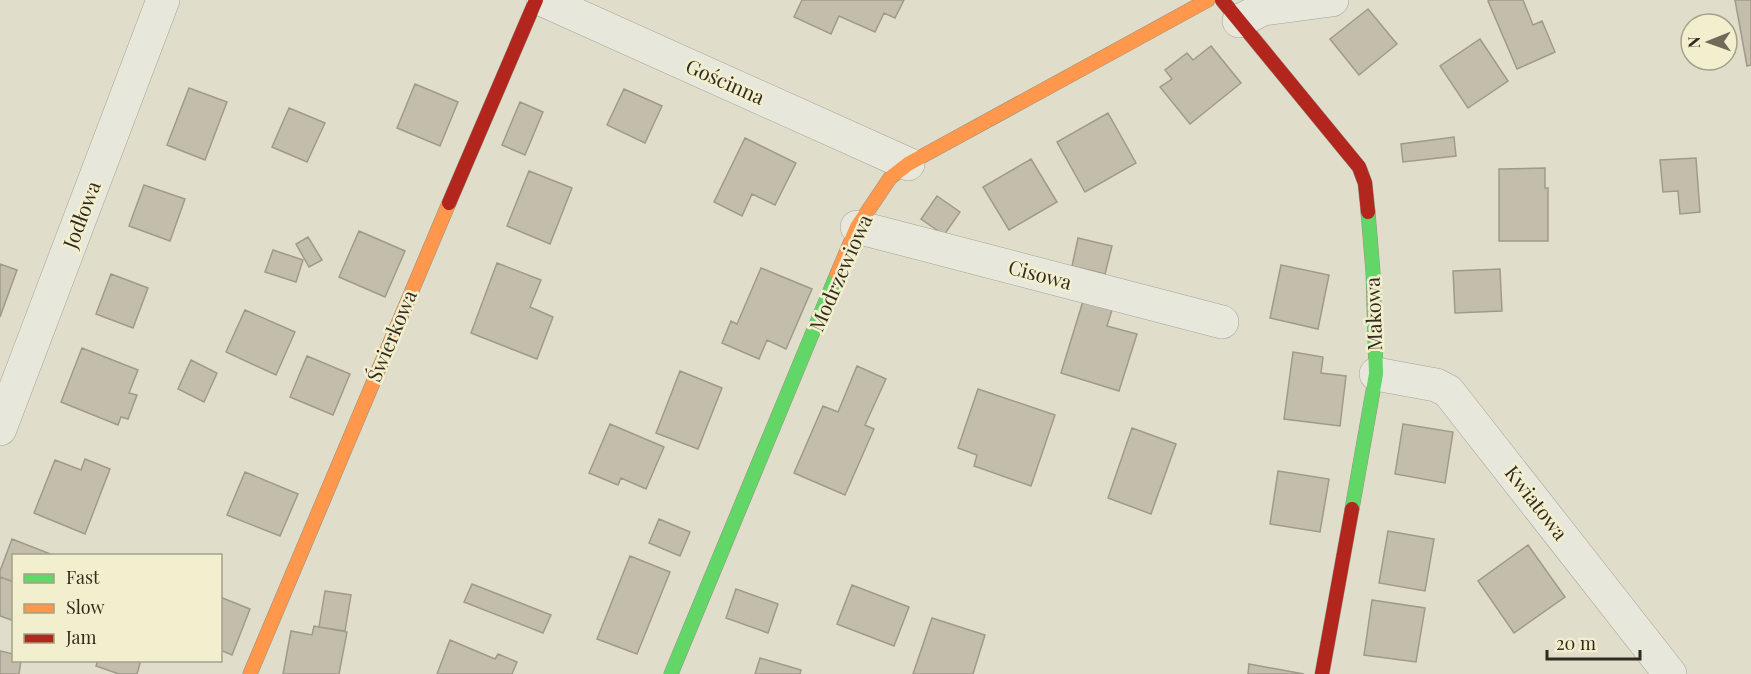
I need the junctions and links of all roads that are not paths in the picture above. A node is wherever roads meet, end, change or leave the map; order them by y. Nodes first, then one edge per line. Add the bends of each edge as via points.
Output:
1 (163, 0) edge
2 (536, 0) edge
3 (543, 0) edge
4 (1208, 0) edge
5 (1332, 0) edge
6 (1230, 10) edge
7 (908, 164) junction
8 (857, 228) junction
9 (1222, 322) dead end
10 (1376, 375) junction
11 (0, 429) edge
12 (250, 674) edge
13 (671, 674) edge
14 (1322, 674) edge
15 (1670, 674) edge

1 - 11 street, Jodłowa
2 - 12 street, Świerkowa
3 - 7 street, Gościnna
4 - 7 street, Modrzewiowa
5 - 6 street
6 - 10 street, Makowa via 1359,167 1365,183 1373,272
7 - 8 street, Modrzewiowa via 890,178
8 - 9 street, Cisowa
8 - 13 street, Modrzewiowa
10 - 14 street, Makowa
10 - 15 street, Kwiatowa via 1436,385 1448,391

